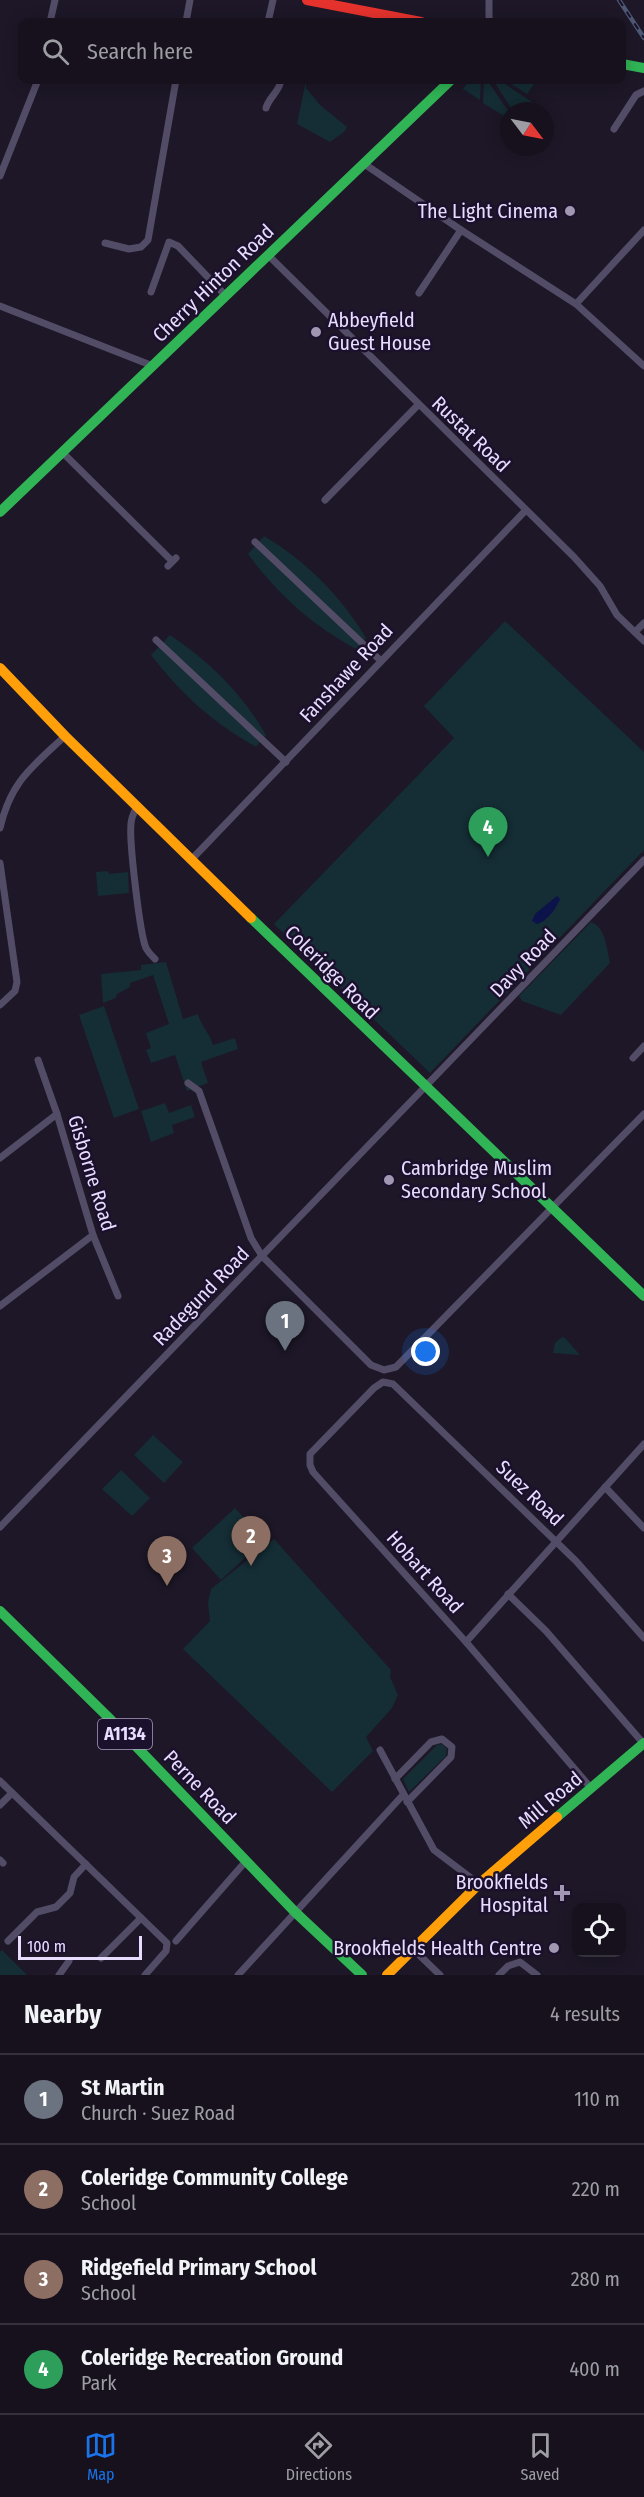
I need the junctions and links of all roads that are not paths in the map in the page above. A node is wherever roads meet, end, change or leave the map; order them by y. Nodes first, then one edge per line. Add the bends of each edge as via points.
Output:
1 (55, 0) edge
2 (190, 0) edge
3 (273, 0) edge
4 (307, 0) edge
5 (489, 0) edge
6 (51, 18) edge
7 (187, 18) edge
8 (269, 18) edge
9 (400, 18) edge
10 (489, 18) edge
11 (626, 65) edge
12 (644, 68) edge
13 (36, 84) edge
14 (175, 84) edge
15 (281, 84) edge
16 (447, 84) edge
17 (644, 90) edge
18 (266, 108) dead end
19 (614, 129) dead end
20 (363, 163) junction
21 (0, 176) edge
22 (461, 230) junction
23 (644, 230) edge
24 (105, 243) dead end
25 (268, 255) junction
26 (151, 292) dead end
27 (419, 293) dead end
28 (226, 296) junction
29 (576, 304) junction
30 (0, 306) edge
31 (153, 366) junction
32 (644, 366) edge
33 (418, 405) junction
34 (62, 452) junction
35 (325, 500) dead end
36 (525, 511) junction
37 (0, 512) edge
38 (255, 542) dead end
39 (172, 561) dead end
40 (644, 623) edge
41 (635, 632) junction
42 (156, 640) dead end
43 (644, 641) edge
44 (380, 660) junction
45 (0, 668) edge
46 (65, 736) junction
47 (286, 762) junction
48 (137, 806) junction
49 (0, 828) edge
50 (192, 859) junction
51 (644, 860) edge
52 (0, 863) edge
53 (155, 959) dead end
54 (0, 1005) edge
55 (644, 1046) edge
56 (633, 1058) dead end
57 (38, 1060) dead end
58 (188, 1083) dead end
59 (425, 1088) junction
60 (57, 1113) junction
61 (644, 1114) edge
62 (0, 1158) edge
63 (554, 1208) junction
64 (93, 1235) junction
65 (262, 1256) junction
66 (118, 1296) dead end
67 (644, 1296) edge
68 (0, 1306) edge
69 (383, 1382) joint
70 (644, 1444) edge
71 (605, 1487) junction
72 (0, 1527) edge
73 (644, 1528) edge
74 (555, 1541) junction
75 (508, 1594) junction
76 (0, 1611) edge
77 (644, 1638) edge
78 (466, 1642) junction
79 (643, 1743) edge
80 (380, 1750) dead end
81 (395, 1779) junction
82 (0, 1781) edge
83 (591, 1788) junction
84 (12, 1793) junction
85 (405, 1798) junction
86 (0, 1805) edge
87 (246, 1861) junction
88 (86, 1864) junction
89 (479, 1884) junction
90 (296, 1912) junction
91 (141, 1918) junction
92 (8, 1941) dead end
93 (176, 1941) dead end
94 (413, 1949) junction
95 (101, 1958) dead end
96 (69, 1961) dead end
97 (58, 1975) edge
98 (145, 1975) edge
99 (238, 1975) edge
100 (362, 1975) edge
101 (387, 1975) edge
102 (440, 1975) edge
103 (499, 1975) edge
104 (537, 1975) edge

1 - 6 street
2 - 7 street
3 - 8 street
4 - 9 street
5 - 10 street
11 - 12 street
13 - 21 street
14 - 24 street via 148,237 141,247 129,249
15 - 18 street
16 - 20 street, Cherry Hinton Road
17 - 19 street via 636,95
20 - 22 street
20 - 25 street, Cherry Hinton Road
22 - 27 street
22 - 29 street
23 - 29 street
25 - 28 street, Cherry Hinton Road
25 - 33 street, Rustat Road
26 - 28 street via 169,242 178,246
28 - 31 street, Cherry Hinton Road
29 - 32 street
30 - 31 street
31 - 34 street, Cherry Hinton Road
33 - 35 street
33 - 36 street, Rustat Road
34 - 37 street, Cherry Hinton Road
34 - 39 street
36 - 41 street, Rustat Road via 574,557 600,586 617,615
36 - 44 street, Fanshawe Road
38 - 44 street
40 - 41 street
41 - 43 street, Rustat Road
42 - 47 street
44 - 47 street, Fanshawe Road
45 - 46 street, Coleridge Road
46 - 48 street, Coleridge Road
46 - 49 street via 18,781
47 - 50 street, Fanshawe Road
48 - 50 street, Coleridge Road
48 - 53 street via 131,832 142,937
50 - 59 street, Coleridge Road
51 - 59 street, Davy Road
52 - 54 street via 17,982 15,991
55 - 56 street
57 - 60 street, Gisborne Road
58 - 65 street via 199,1091 251,1238
59 - 63 street, Coleridge Road
59 - 65 street, Radegund Road
60 - 62 street
60 - 64 street, Gisborne Road
61 - 63 street
63 - 65 street via 396,1367 384,1370 370,1365
63 - 67 street, Coleridge Road
64 - 66 street, Gisborne Road
64 - 68 street
65 - 72 street, Radegund Road
69 - 74 street, Suez Road via 402,1390
69 - 78 street, Hobart Road via 314,1449 309,1459 312,1472
70 - 71 street
71 - 73 street
71 - 74 street
74 - 75 street
74 - 77 street, Suez Road
75 - 78 street
75 - 79 street via 546,1631
76 - 87 street, Perne Road / A1134
78 - 83 street, Hobart Road
79 - 83 street, Mill Road
80 - 81 street
81 - 85 street
81 - 85 street via 431,1742 442,1739 452,1747 451,1757
82 - 84 street
83 - 89 street, Mill Road
84 - 86 street
84 - 88 street
85 - 89 street via 434,1850
85 - 90 street
87 - 90 street, Perne Road / A1134
87 - 93 street
88 - 91 street
88 - 92 street via 74,1876 70,1893 52,1909 37,1912
89 - 94 street, Mill Road
90 - 99 street
90 - 100 street, Perne Road / A1134
91 - 95 street
91 - 98 street via 166,1943 166,1951
94 - 101 street, Mill Road
94 - 102 street
96 - 97 street
103 - 104 street via 520,1962

